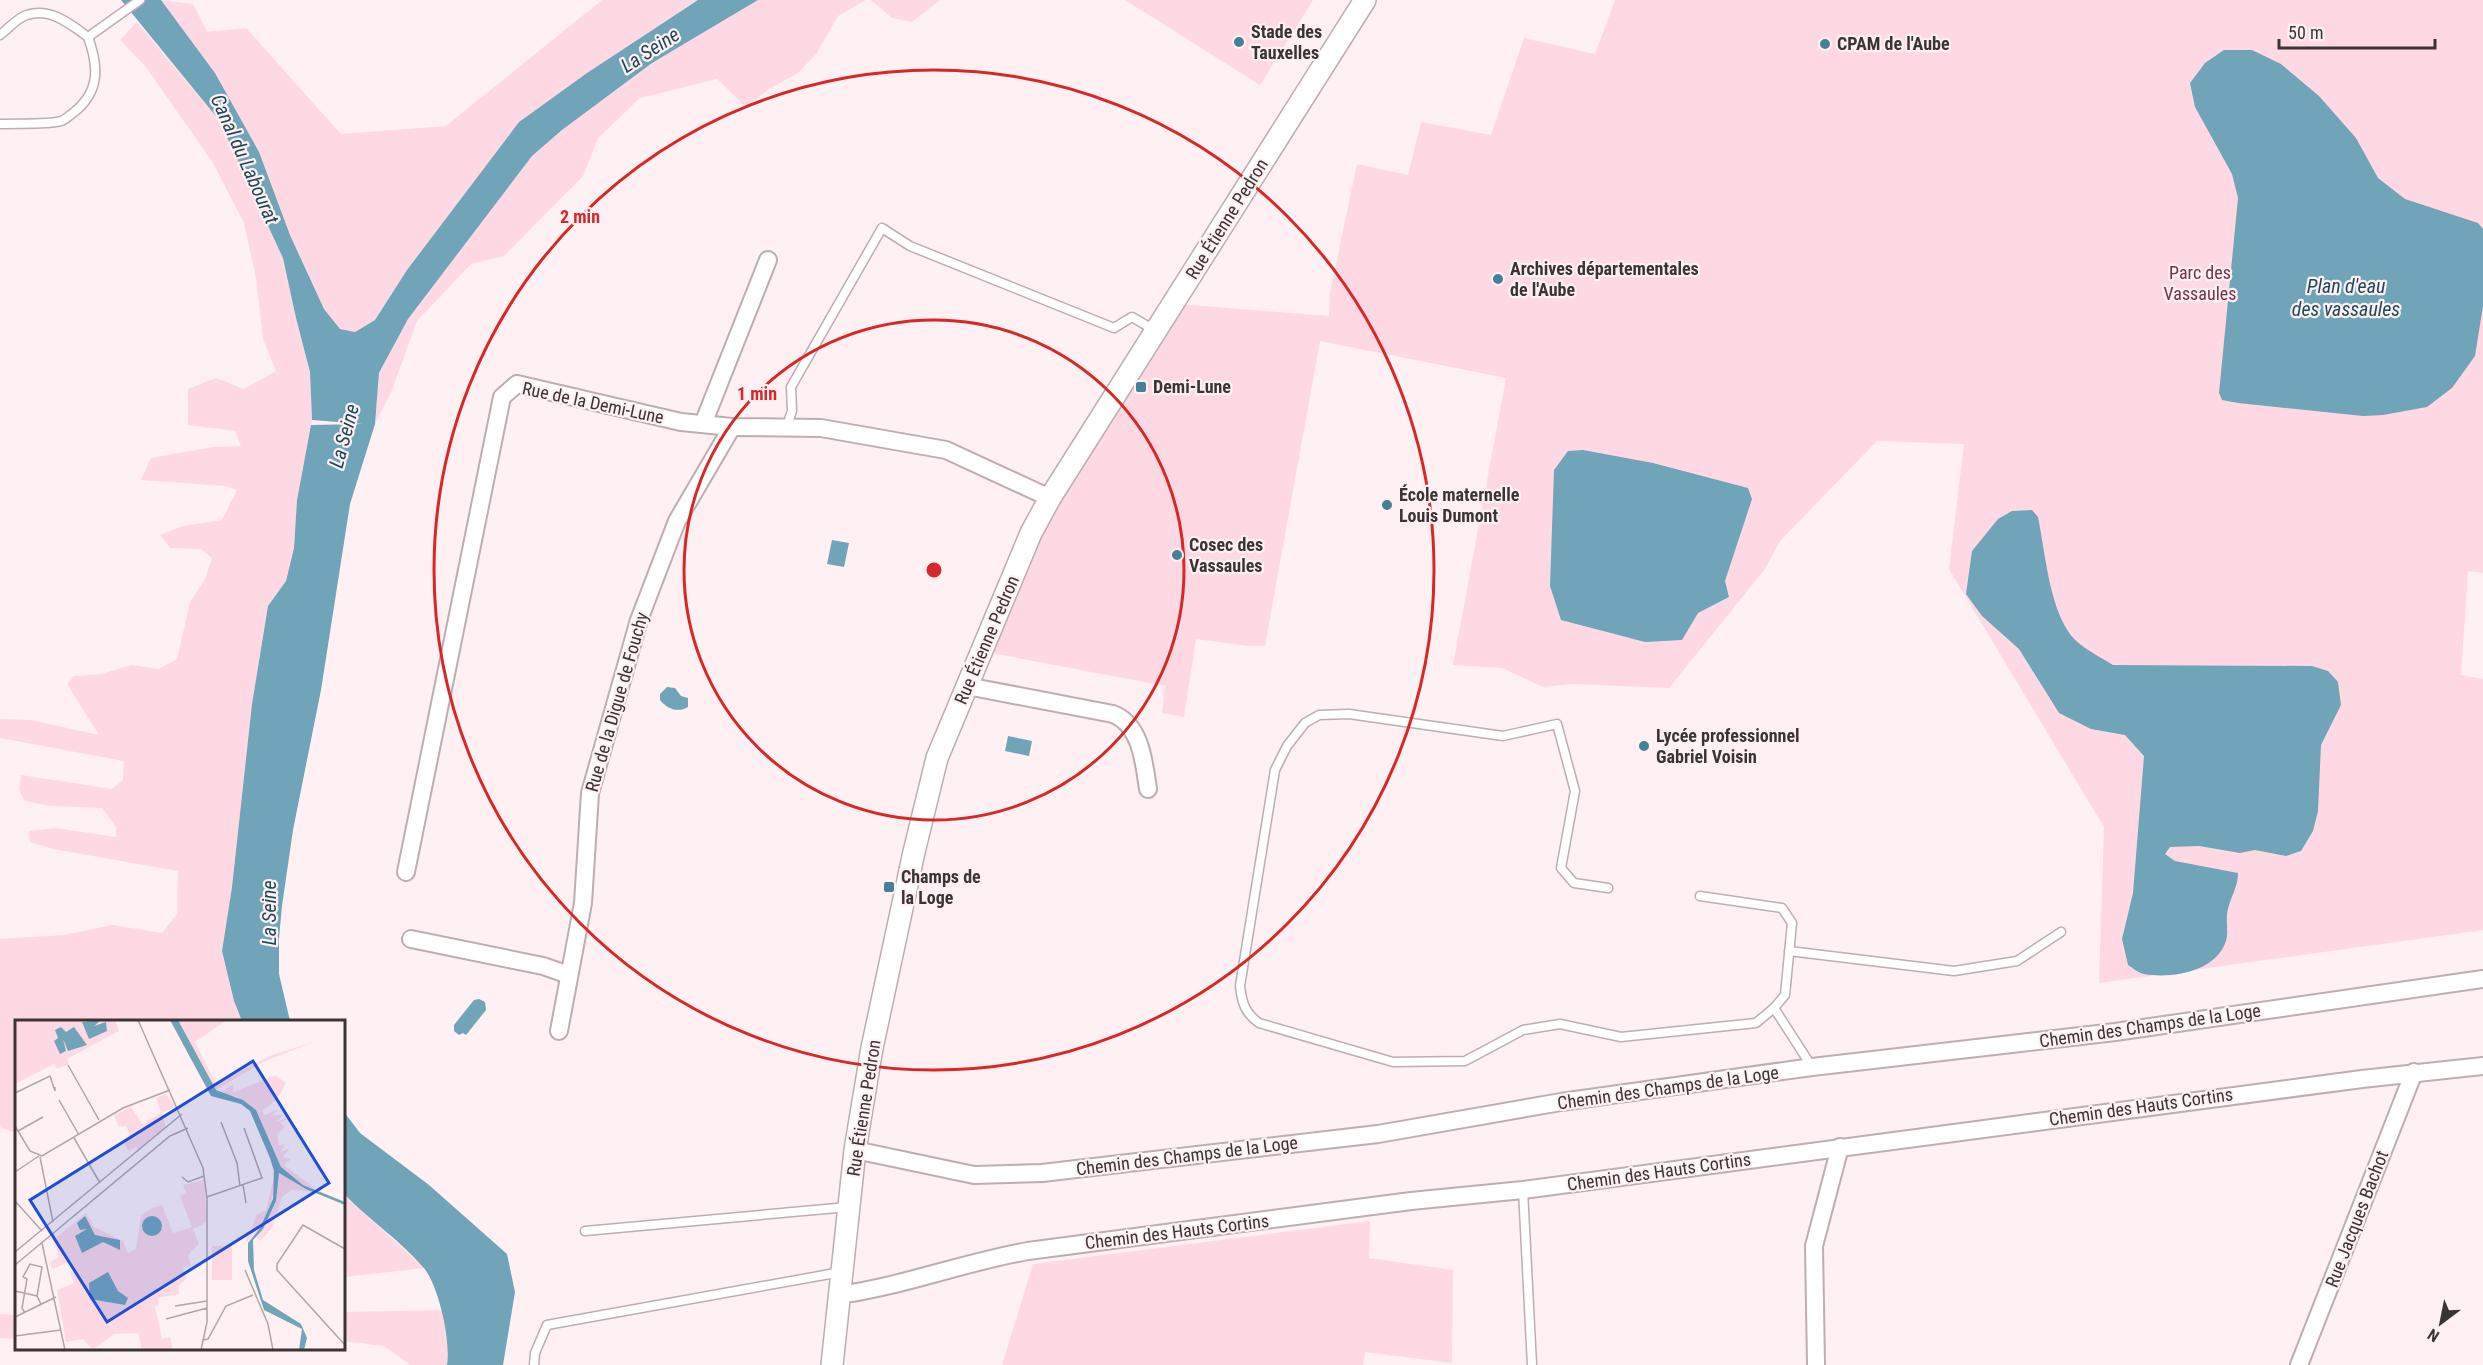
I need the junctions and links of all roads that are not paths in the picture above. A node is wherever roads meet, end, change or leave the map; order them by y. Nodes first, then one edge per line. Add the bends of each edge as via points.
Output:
1 (140, 0) edge
2 (1365, 0) edge
3 (0, 35) edge
4 (88, 37) junction
5 (0, 124) edge
6 (768, 260) dead end
7 (1156, 331) junction
8 (703, 424) junction
9 (732, 428) junction
10 (786, 428) junction
11 (1050, 498) junction
12 (967, 686) junction
13 (1148, 789) dead end
14 (406, 872) dead end
15 (1608, 888) dead end
16 (1700, 896) dead end
17 (2061, 932) dead end
18 (411, 939) dead end
19 (1789, 951) junction
20 (569, 975) junction
21 (2483, 979) edge
22 (1774, 1008) junction
23 (559, 1031) dead end
24 (2483, 1066) edge
25 (1812, 1067) junction
26 (2414, 1072) junction
27 (1840, 1147) junction
28 (855, 1150) junction
29 (1523, 1190) junction
30 (848, 1207) junction
31 (585, 1230) dead end
32 (841, 1272) junction
33 (839, 1295) junction
34 (534, 1365) edge
35 (832, 1365) edge
36 (1532, 1365) edge
37 (1816, 1365) edge
38 (2299, 1365) edge

1 - 4 lane
2 - 7 street, Rue Étienne Pedron
3 - 4 lane via 27,15 50,15 67,21
4 - 5 lane via 96,58 96,74 83,105 62,121
6 - 8 street
7 - 10 lane via 1132,317 1114,328 910,246 882,228 791,387 792,411
7 - 11 street, Rue Étienne Pedron
8 - 9 street, Rue de la Demi-Lune
8 - 14 street, Rue de la Demi-Lune via 517,384 502,397
9 - 10 street, Rue de la Demi-Lune
9 - 20 street, Rue de la Digue de Fouchy via 677,521 639,620 590,793 583,903
10 - 11 street, Rue de la Demi-Lune via 821,428 946,450
11 - 12 street, Rue Étienne Pedron via 1031,533
12 - 13 street via 1124,718 1143,755
12 - 28 street, Rue Étienne Pedron via 937,758 914,852
15 - 22 lane via 1574,883 1561,868 1575,791 1557,724 1503,736 1349,714 1319,715 1305,723 1275,770 1240,986 1242,1001 1249,1016 1259,1023 1393,1062 1465,1061 1523,1030 1560,1024 1622,1037 1756,1023
16 - 19 lane via 1782,908 1792,923
17 - 19 lane via 2017,961 1954,970
18 - 20 street
19 - 22 lane via 1785,994
20 - 23 street, Rue de la Digue de Fouchy
21 - 25 street, Chemin des Champs de la Loge via 2115,1032
22 - 25 lane
24 - 26 street, Chemin des Hauts Cortins
25 - 28 street, Chemin des Champs de la Loge via 1561,1102 1378,1134 1042,1173 974,1176
26 - 27 street, Chemin des Hauts Cortins
26 - 38 street, Rue Jacques Bachot
27 - 29 street, Chemin des Hauts Cortins
27 - 37 street via 1814,1246
28 - 30 street, Rue Étienne Pedron
29 - 33 street, Chemin des Hauts Cortins via 1028,1251
29 - 36 lane
30 - 31 lane
30 - 32 street, Rue Étienne Pedron
32 - 33 street, Rue Étienne Pedron
32 - 34 lane via 548,1325 535,1353
33 - 35 street, Rue Étienne Pedron

